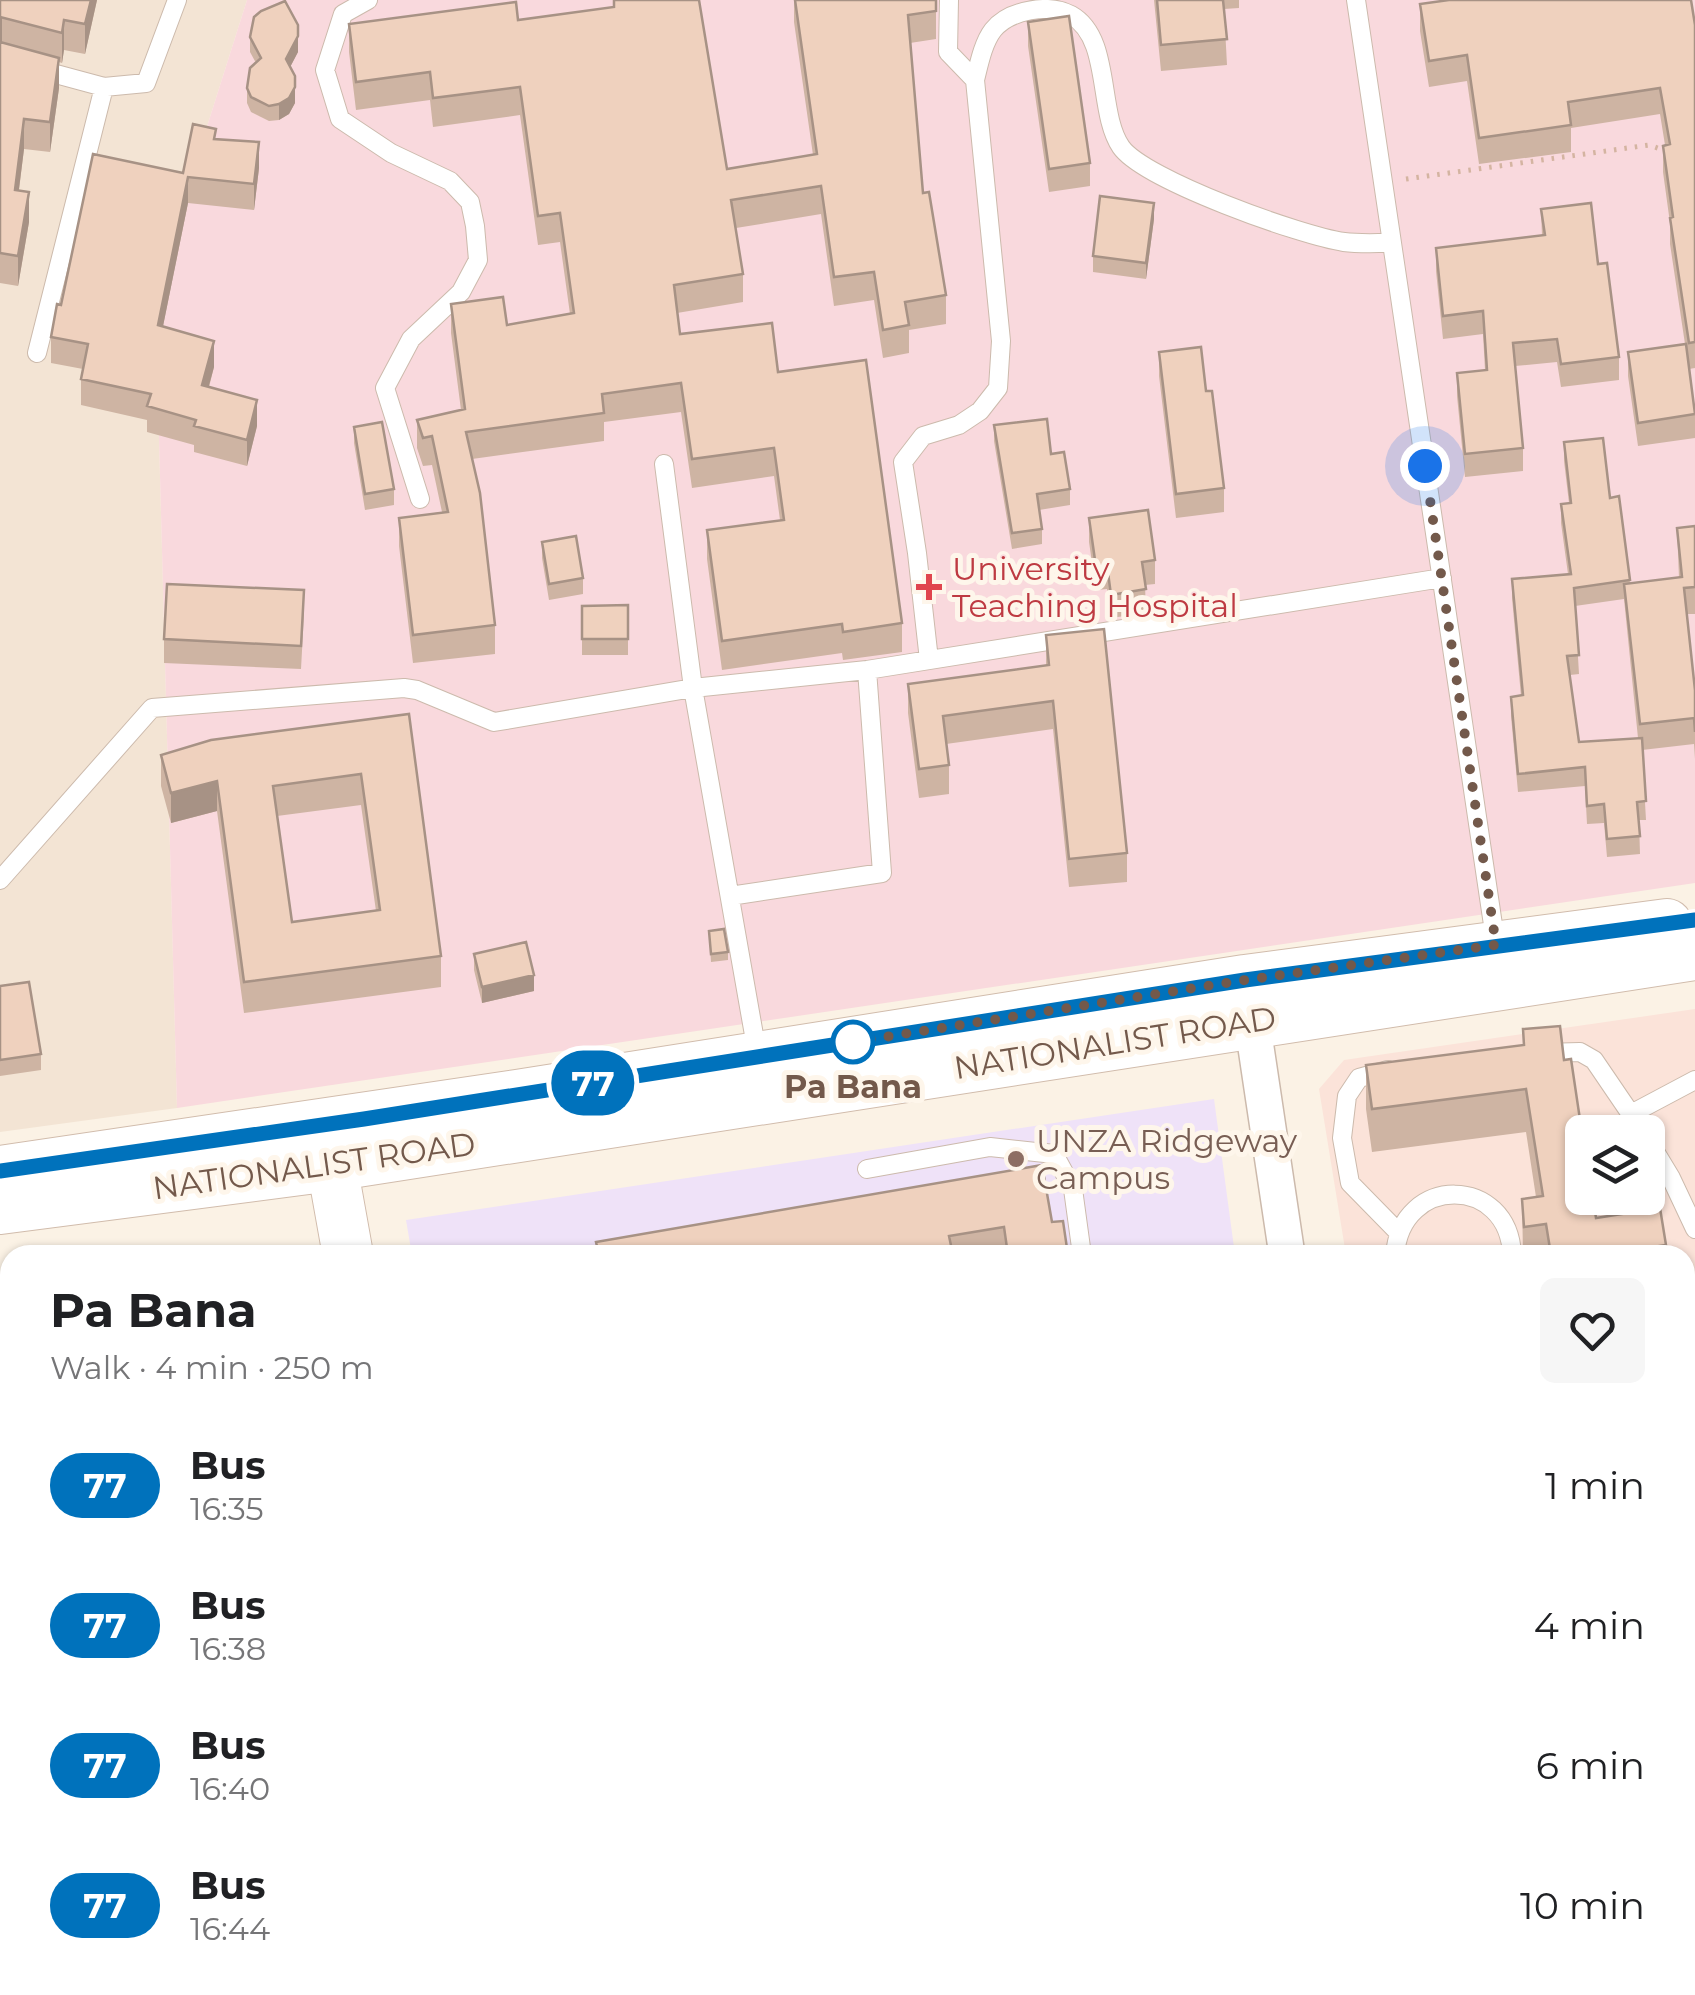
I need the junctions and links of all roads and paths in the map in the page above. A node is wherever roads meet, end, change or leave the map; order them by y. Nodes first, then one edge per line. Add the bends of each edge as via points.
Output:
1 (177, 0) edge
2 (368, 0) edge
3 (949, 0) edge
4 (1356, 0) edge
5 (0, 59) edge
6 (975, 80) junction
7 (104, 87) junction
8 (1667, 152) edge
9 (1383, 182) junction
10 (1390, 243) junction
11 (37, 352) dead end
12 (664, 464) dead end
13 (420, 499) dead end
14 (1442, 578) junction
15 (929, 660) junction
16 (867, 670) junction
17 (693, 688) junction
18 (0, 880) edge
19 (730, 896) junction
20 (1695, 920) edge
21 (1496, 945) junction
22 (1695, 955) edge
23 (1249, 1001) junction
24 (1530, 1055) edge
25 (1414, 1066) edge
26 (760, 1077) junction
27 (1695, 1080) edge
28 (1631, 1114) joint
29 (328, 1145) junction
30 (1665, 1168) edge
31 (867, 1169) dead end
32 (0, 1171) edge
33 (0, 1210) edge
34 (1695, 1229) edge
35 (1399, 1234) junction
36 (346, 1245) edge
37 (1081, 1245) edge
38 (1286, 1245) edge
39 (1397, 1245) edge
40 (1511, 1245) edge

1 - 7 lane via 146,83
2 - 13 lane via 343,14 325,70 340,119 450,182 470,202 478,260 461,292 412,339 385,388
3 - 6 lane via 948,52
4 - 9 lane
5 - 7 lane
6 - 10 lane via 994,28 1044,8 1070,14 1090,32 1122,149 1142,164 1256,215 1343,242
6 - 15 lane via 998,388 959,425 923,436 902,462
7 - 11 lane
8 - 9 path via 1649,144
9 - 10 lane
10 - 14 lane
12 - 17 lane
14 - 15 lane
14 - 21 lane
15 - 16 lane
16 - 17 lane
16 - 19 lane via 882,873
17 - 18 lane via 494,722 404,688 152,708
17 - 19 lane
19 - 26 lane
20 - 21 main road, NATIONALIST ROAD
21 - 23 main road, NATIONALIST ROAD
22 - 23 main road, NATIONALIST ROAD
23 - 26 main road, NATIONALIST ROAD
23 - 38 street
24 - 28 lane via 1580,1052 1594,1060
25 - 35 lane via 1360,1078 1347,1096 1342,1138 1350,1183
26 - 29 main road, NATIONALIST ROAD
27 - 28 lane
29 - 32 main road, NATIONALIST ROAD
29 - 33 main road, NATIONALIST ROAD
29 - 36 main road
30 - 34 lane
31 - 37 lane via 990,1147 1054,1154 1073,1189
35 - 39 lane
35 - 40 lane via 1423,1202 1464,1195 1499,1214

